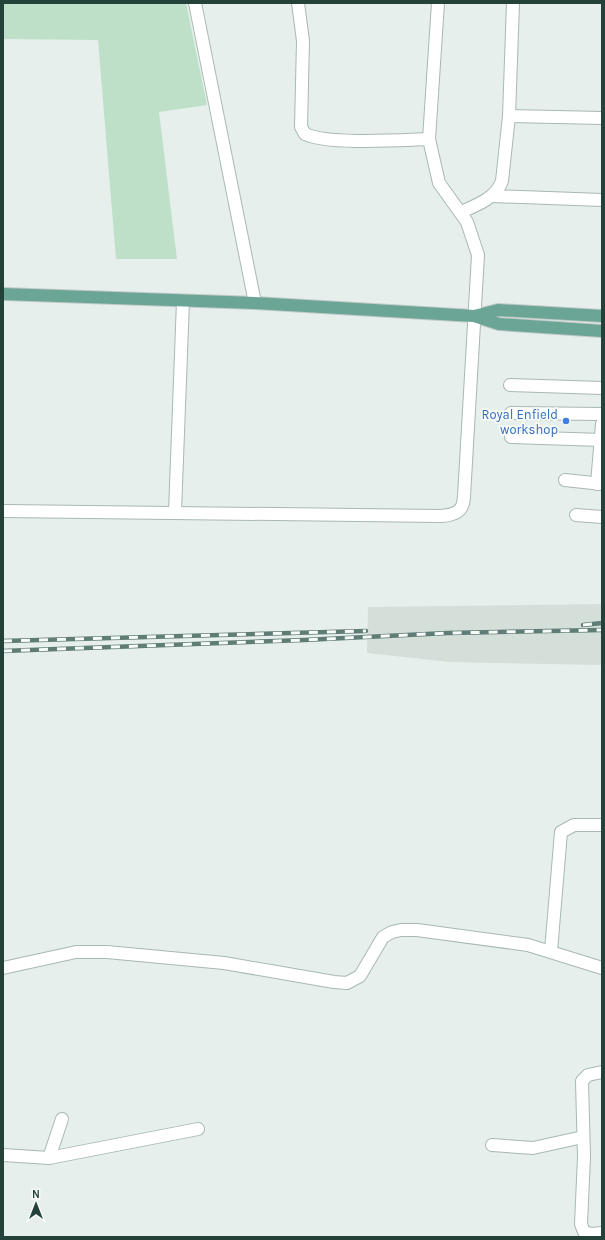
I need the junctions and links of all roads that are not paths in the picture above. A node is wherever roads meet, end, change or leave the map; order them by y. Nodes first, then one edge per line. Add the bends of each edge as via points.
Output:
1 (195, 3) edge
2 (298, 3) edge
3 (438, 3) edge
4 (513, 3) edge
5 (509, 116) junction
6 (602, 118) edge
7 (429, 139) junction
8 (492, 196) junction
9 (602, 200) edge
10 (461, 212) junction
11 (3, 294) edge
12 (183, 301) junction
13 (255, 303) junction
14 (474, 316) junction
15 (602, 316) edge
16 (602, 331) edge
17 (510, 385) dead end
18 (602, 388) edge
19 (511, 413) dead end
20 (602, 414) edge
21 (602, 424) edge
22 (512, 437) dead end
23 (601, 440) edge
24 (565, 480) dead end
25 (600, 484) edge
26 (3, 511) edge
27 (175, 512) junction
28 (576, 515) dead end
29 (602, 517) edge
30 (602, 825) edge
31 (551, 951) junction
32 (3, 968) edge
33 (602, 968) edge
34 (602, 1072) edge
35 (62, 1119) dead end
36 (198, 1129) dead end
37 (583, 1137) junction
38 (492, 1145) dead end
39 (3, 1156) edge
40 (49, 1158) junction
41 (602, 1233) edge

1 - 13 street
2 - 7 street via 302,41 303,131 312,138 319,139
3 - 7 street
4 - 5 street
5 - 6 street
5 - 8 street via 502,181 499,190
7 - 10 street via 439,183
8 - 9 street
8 - 10 street
10 - 14 street via 472,233 478,255
11 - 12 main road
12 - 13 main road
12 - 27 street
13 - 14 main road
14 - 15 main road via 498,310
14 - 16 main road via 499,324
14 - 27 street via 465,479 463,502 457,514 441,516
17 - 18 street
19 - 20 street
21 - 23 street
22 - 23 street
23 - 25 street
24 - 25 street
26 - 27 street
28 - 29 street
30 - 31 street via 574,825 561,832
31 - 32 street via 505,941 400,930 383,937 360,976 347,983 224,963 102,951 76,952
31 - 33 street
34 - 37 street via 588,1075 582,1081
35 - 40 street
36 - 40 street
37 - 38 street via 533,1148
37 - 41 street via 581,1224 587,1234
39 - 40 street

